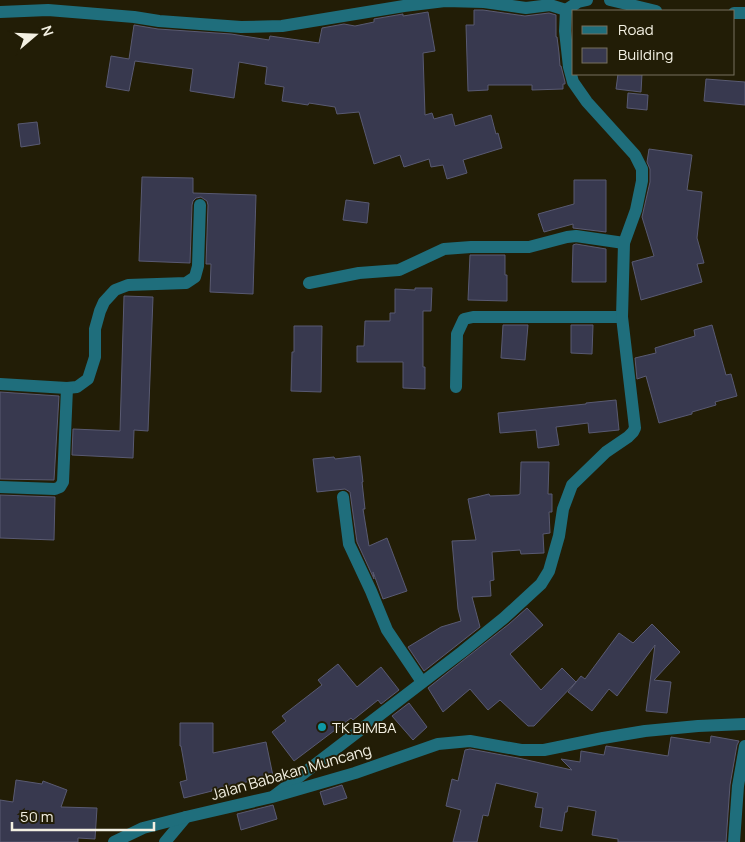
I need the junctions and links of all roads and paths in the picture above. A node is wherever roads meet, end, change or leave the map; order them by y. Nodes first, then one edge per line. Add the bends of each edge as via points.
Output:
1 (587, 0) edge
2 (610, 0) edge
3 (365, 6) edge
4 (566, 10) junction
5 (652, 10) edge
6 (0, 12) edge
7 (200, 205) dead end
8 (624, 243) junction
9 (309, 283) dead end
10 (622, 317) junction
11 (0, 384) edge
12 (456, 387) dead end
13 (67, 388) junction
14 (0, 487) edge
15 (344, 497) dead end
16 (422, 682) junction
17 (745, 724) edge
18 (745, 746) edge
19 (272, 797) junction
20 (186, 817) junction
21 (114, 842) edge
22 (165, 842) edge
23 (734, 842) edge

1 - 4 street
2 - 5 street
3 - 4 street via 445,0 526,8 550,5
3 - 6 street via 282,26 241,27 48,10
4 - 8 street via 565,30 573,82 635,155 642,169 636,210
7 - 13 street via 198,266 194,277 186,283 128,285 115,290 100,311 95,329 95,357 88,379 77,387
8 - 9 street via 576,236 529,247 444,249 399,270 359,273
8 - 10 street
10 - 12 street via 464,319 457,334
10 - 16 street via 633,432 606,452 572,485 549,571 542,584
11 - 13 street
13 - 14 street via 63,482 60,487
15 - 16 street via 349,544 387,630
16 - 19 street
17 - 19 street, Jalan Babakan Muncang via 645,732 544,750 521,750 470,741 438,744
18 - 23 street
19 - 20 street, Jalan Babakan Muncang
20 - 21 street, Jalan Babakan Muncang via 144,828
20 - 22 street

